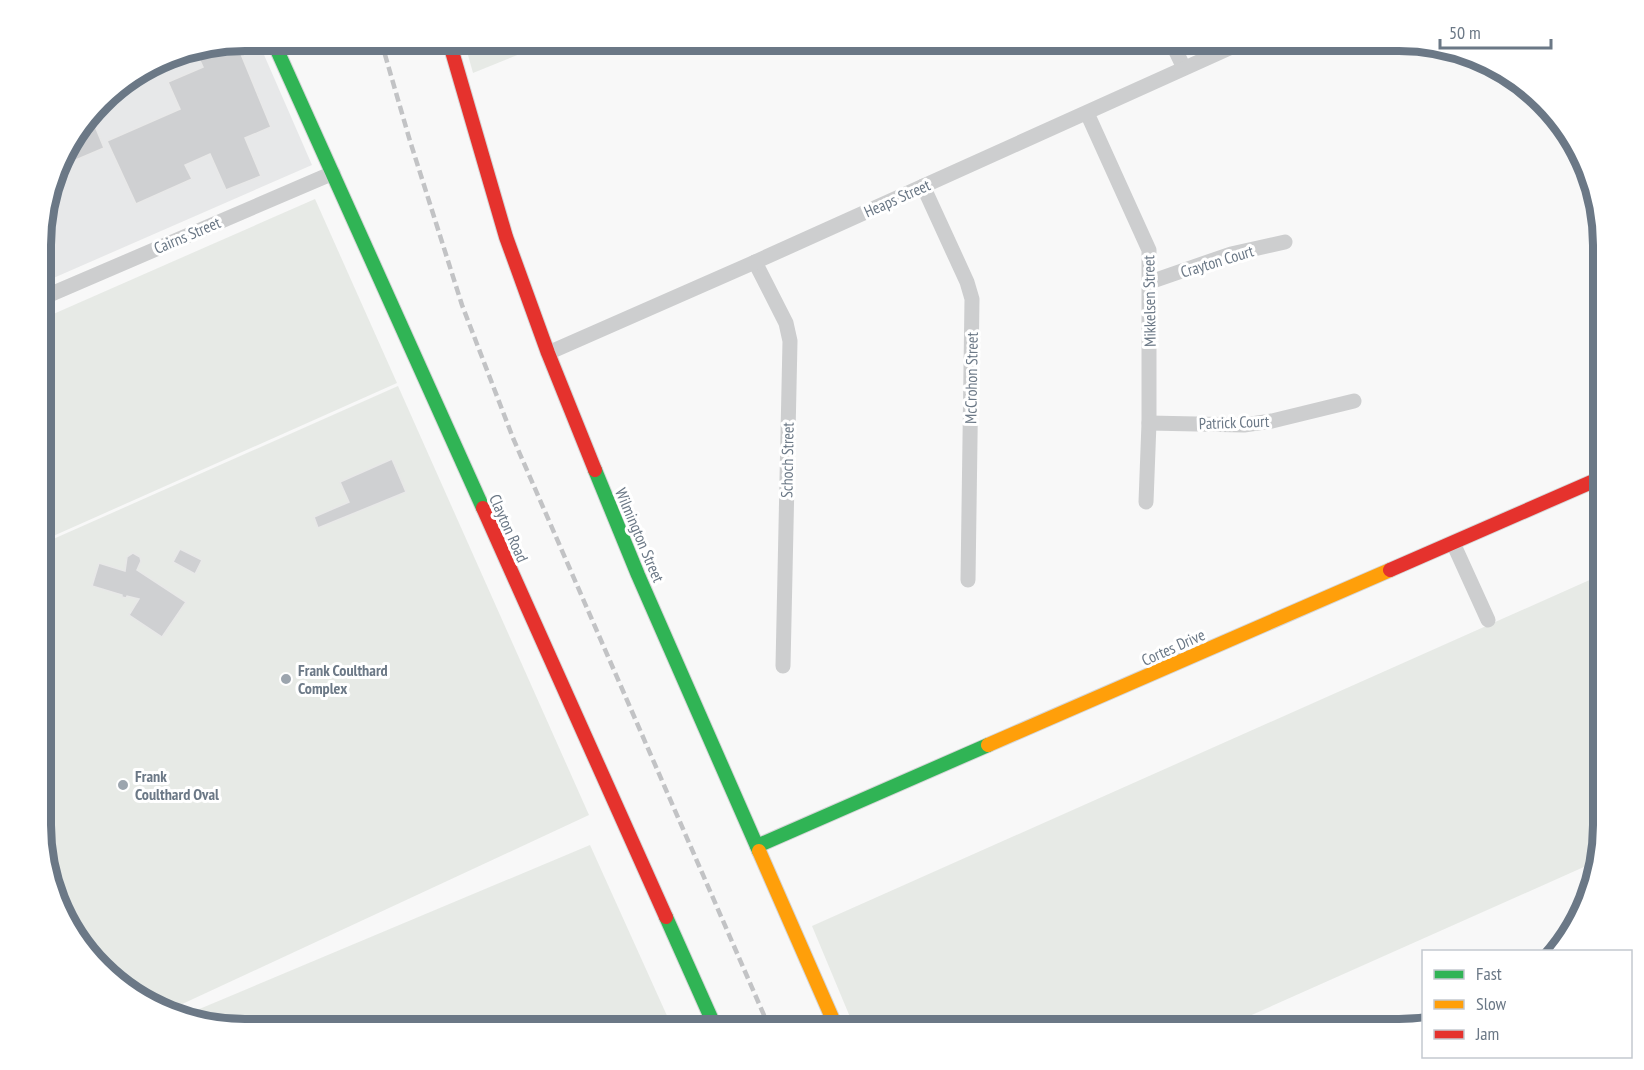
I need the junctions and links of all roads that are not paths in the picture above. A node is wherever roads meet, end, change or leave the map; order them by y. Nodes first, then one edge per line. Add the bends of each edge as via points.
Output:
1 (278, 51) edge
2 (452, 51) edge
3 (1177, 51) edge
4 (1221, 51) edge
5 (1184, 68) junction
6 (1087, 113) junction
7 (333, 172) junction
8 (923, 186) junction
9 (1285, 242) dead end
10 (755, 262) junction
11 (1150, 282) junction
12 (51, 294) edge
13 (549, 353) junction
14 (1354, 401) dead end
15 (1149, 423) junction
16 (1593, 481) edge
17 (1146, 502) dead end
18 (1453, 543) junction
19 (968, 580) dead end
20 (1488, 620) dead end
21 (783, 666) dead end
22 (757, 846) junction
23 (712, 1019) edge
24 (833, 1019) edge

1 - 7 street, Clayton Road
2 - 13 street, Wilmington Street via 506,237
3 - 5 street
4 - 5 street, Heaps Street
5 - 6 street, Heaps Street
6 - 8 street, Heaps Street
6 - 11 street, Mikkelsen Street via 1149,250
7 - 12 street, Cairns Street
7 - 23 street, Clayton Road
8 - 10 street, Heaps Street
8 - 19 street, McCrohon Street via 968,282 972,299
9 - 11 street, Crayton Court via 1231,254
10 - 13 street, Heaps Street
10 - 21 street, Schoch Street via 786,323 790,341
11 - 15 street, Mikkelsen Street
13 - 22 street, Wilmington Street via 634,564
14 - 15 street, Patrick Court via 1244,425
15 - 17 street, Mikkelsen Street
16 - 18 street, Cortes Drive
18 - 20 street
18 - 22 street, Cortes Drive
22 - 24 street, Wilmington Street

